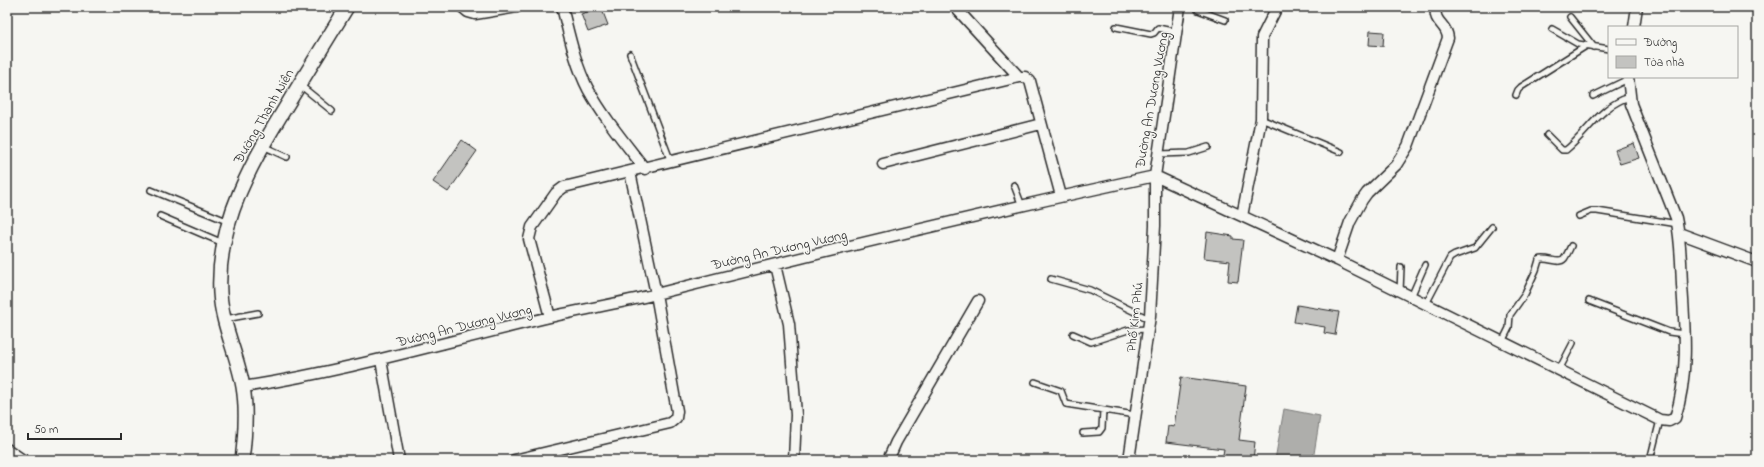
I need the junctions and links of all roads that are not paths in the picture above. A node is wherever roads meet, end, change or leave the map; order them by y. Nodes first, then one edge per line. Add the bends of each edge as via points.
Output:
1 (347, 7) edge
2 (462, 7) edge
3 (517, 7) edge
4 (562, 7) edge
5 (955, 7) edge
6 (1180, 7) edge
7 (1196, 7) edge
8 (1276, 7) edge
9 (1436, 7) edge
10 (1637, 7) edge
11 (1570, 17) dead end
12 (1225, 20) dead end
13 (1634, 26) edge
14 (1116, 28) dead end
15 (1552, 29) dead end
16 (1177, 32) junction
17 (1586, 46) junction
18 (1594, 47) junction
19 (1608, 49) edge
20 (630, 54) dead end
21 (1018, 77) junction
22 (1628, 78) edge
23 (299, 85) junction
24 (1516, 95) dead end
25 (1593, 96) dead end
26 (1630, 97) junction
27 (332, 111) dead end
28 (1261, 119) junction
29 (1041, 124) junction
30 (1547, 135) dead end
31 (262, 146) junction
32 (1208, 148) dead end
33 (1341, 152) dead end
34 (1159, 154) junction
35 (287, 157) dead end
36 (671, 162) junction
37 (883, 164) dead end
38 (645, 168) junction
39 (630, 172) junction
40 (1155, 176) junction
41 (1014, 185) dead end
42 (151, 190) dead end
43 (1062, 196) junction
44 (1022, 206) junction
45 (160, 216) dead end
46 (1242, 216) junction
47 (1579, 216) dead end
48 (229, 222) junction
49 (1492, 227) dead end
50 (1678, 229) junction
51 (225, 243) junction
52 (1571, 246) dead end
53 (1337, 260) junction
54 (1757, 262) edge
55 (775, 265) junction
56 (1425, 265) dead end
57 (1402, 267) dead end
58 (1051, 279) dead end
59 (1400, 292) junction
60 (656, 294) junction
61 (1410, 297) junction
62 (978, 301) dead end
63 (1589, 301) dead end
64 (1426, 304) junction
65 (258, 313) dead end
66 (550, 317) junction
67 (224, 319) junction
68 (1148, 324) junction
69 (1073, 334) dead end
70 (1684, 334) junction
71 (1502, 342) junction
72 (1573, 343) dead end
73 (381, 360) junction
74 (1559, 370) junction
75 (1035, 382) dead end
76 (243, 388) junction
77 (1103, 410) junction
78 (1135, 415) junction
79 (1660, 420) junction
80 (1083, 433) dead end
81 (7, 448) edge
82 (23, 460) edge
83 (243, 460) edge
84 (399, 460) edge
85 (514, 460) edge
86 (794, 460) edge
87 (888, 460) edge
88 (1129, 460) edge
89 (1650, 460) edge

1 - 23 main road, Đường Thanh Niên
2 - 3 street via 475,14
4 - 38 street via 587,88 612,126
5 - 21 street
6 - 16 street, Đường An Dương Vương
7 - 12 lane
8 - 28 street via 1262,37
9 - 53 street via 1435,15 1438,22 1446,28 1448,38 1412,137 1396,165 1362,200 1350,222
10 - 13 street
11 - 18 lane
14 - 16 lane via 1151,34 1158,28
15 - 17 lane
16 - 34 street, Đường An Dương Vương
17 - 18 lane
17 - 24 lane via 1521,87
18 - 19 lane
20 - 36 lane
21 - 29 street via 1026,77 1030,81
21 - 36 street
22 - 25 lane
22 - 26 street
23 - 27 lane
23 - 31 main road, Đường Thanh Niên
26 - 30 lane via 1608,107 1566,150 1562,150
26 - 50 street
28 - 33 lane
28 - 46 street
29 - 37 street
29 - 43 street
31 - 35 lane
31 - 48 main road, Đường Thanh Niên via 231,211
32 - 34 lane via 1188,153
34 - 40 street, Đường An Dương Vương
36 - 38 street
38 - 39 street
39 - 60 street
39 - 66 street via 564,188 556,194 532,227 529,239
40 - 43 street, Đường An Dương Vương
40 - 46 street
40 - 68 street, Phố Kim Phú via 1155,226
41 - 44 lane
42 - 48 lane
43 - 44 street, Đường An Dương Vương
44 - 55 street, Đường An Dương Vương
45 - 51 lane
46 - 53 street
47 - 50 lane via 1596,211
48 - 51 main road, Đường Thanh Niên
49 - 64 lane via 1475,248 1450,258
50 - 54 street
50 - 70 street
51 - 67 main road, Đường Thanh Niên via 220,268 220,294
52 - 71 lane via 1561,261 1543,258 1539,260 1525,294 1510,315 1509,328
53 - 59 street
55 - 60 street, Đường An Dương Vương
55 - 86 street via 789,324 796,415
56 - 61 lane
57 - 59 lane
58 - 68 lane via 1090,290
59 - 61 street
60 - 66 street, Đường An Dương Vương
60 - 85 street via 677,411 676,418 670,422
61 - 64 street
62 - 87 street
63 - 70 lane via 1669,332
64 - 71 street
65 - 67 lane
66 - 73 street, Đường An Dương Vương
67 - 76 main road, Đường Thanh Niên
68 - 69 lane via 1091,342
68 - 78 street, Phố Kim Phú
70 - 79 street via 1684,368 1679,404 1675,418 1669,421
71 - 74 street
72 - 74 lane
73 - 76 street, Đường An Dương Vương
73 - 84 street
74 - 79 street
75 - 77 lane via 1061,391 1066,404
76 - 83 main road, Đường Thanh Niên
77 - 78 lane
77 - 80 lane via 1102,428 1099,432
78 - 88 street, Phố Kim Phú
79 - 89 lane
81 - 82 street

